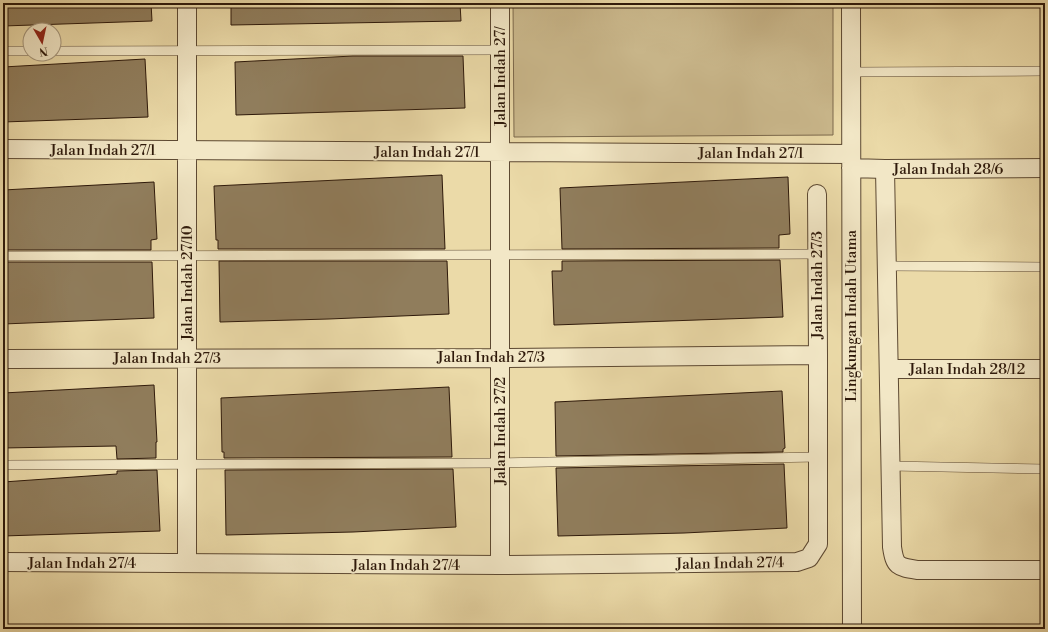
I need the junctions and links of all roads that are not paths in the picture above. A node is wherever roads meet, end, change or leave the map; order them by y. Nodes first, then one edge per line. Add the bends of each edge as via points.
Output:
1 (187, 3) edge
2 (500, 3) edge
3 (851, 3) edge
4 (187, 50) junction
5 (500, 50) junction
6 (3, 51) edge
7 (22, 51) edge
8 (62, 51) edge
9 (1045, 71) edge
10 (851, 72) junction
11 (3, 149) edge
12 (187, 150) junction
13 (500, 152) junction
14 (851, 161) junction
15 (1045, 168) edge
16 (885, 169) junction
17 (816, 194) dead end
18 (817, 254) junction
19 (3, 256) edge
20 (187, 256) junction
21 (500, 256) junction
22 (887, 266) junction
23 (1045, 267) edge
24 (818, 355) junction
25 (187, 358) junction
26 (500, 358) junction
27 (3, 359) edge
28 (889, 369) junction
29 (1045, 369) edge
30 (818, 457) junction
31 (500, 463) junction
32 (187, 464) junction
33 (3, 465) edge
34 (890, 466) junction
35 (1045, 470) edge
36 (3, 562) edge
37 (187, 564) junction
38 (500, 565) junction
39 (1045, 570) edge
40 (852, 629) edge

1 - 4 street, Jalan Indah 27/10
2 - 5 street, Jalan Indah 27/
3 - 10 street, Lingkungan Indah Utama
4 - 5 lane
4 - 8 lane
4 - 12 street, Jalan Indah 27/10
5 - 13 street, Jalan Indah 27/
6 - 7 lane
9 - 10 lane
10 - 14 street, Lingkungan Indah Utama
11 - 12 street, Jalan Indah 27/1
12 - 13 street, Jalan Indah 27/1
12 - 20 street, Jalan Indah 27/10
13 - 14 street, Jalan Indah 27/1
13 - 21 street, Jalan Indah 27/2
14 - 16 street, Jalan Indah 28/6
14 - 40 street, Lingkungan Indah Utama
15 - 16 street, Jalan Indah 28/6
16 - 22 street
17 - 18 street, Jalan Indah 27/3
18 - 21 lane
18 - 24 street, Jalan Indah 27/3
19 - 20 lane
20 - 21 lane
20 - 25 street, Jalan Indah 27/10
21 - 26 street, Jalan Indah 27/2
22 - 23 lane
22 - 28 street
24 - 26 street, Jalan Indah 27/3
24 - 30 street
25 - 26 street, Jalan Indah 27/3
25 - 27 street, Jalan Indah 27/3
25 - 32 street, Jalan Indah 27/10
26 - 31 street, Jalan Indah 27/2
28 - 29 street, Jalan Indah 28/12
28 - 34 street
30 - 31 lane
30 - 38 street, Jalan Indah 27/4 via 818,544 809,558 797,562
31 - 32 lane
31 - 38 street, Jalan Indah 27/2
32 - 33 lane
32 - 37 street, Jalan Indah 27/10
34 - 35 lane
34 - 39 street via 892,547 894,560 901,567 918,570
36 - 37 street, Jalan Indah 27/4
37 - 38 street, Jalan Indah 27/4

